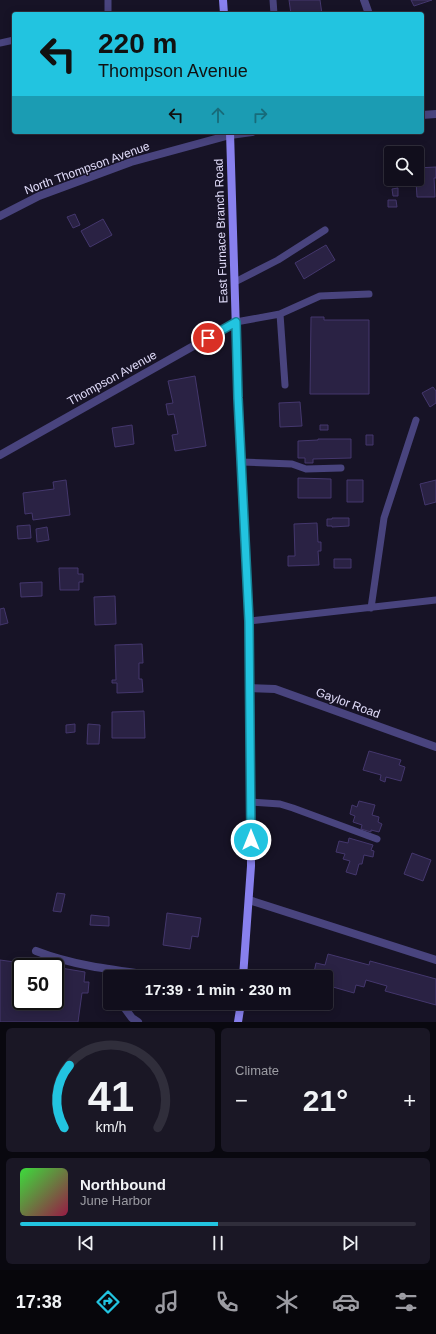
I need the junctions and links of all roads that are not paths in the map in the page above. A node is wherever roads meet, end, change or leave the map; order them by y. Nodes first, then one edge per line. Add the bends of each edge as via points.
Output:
1 (108, 0) edge
2 (223, 0) edge
3 (273, 0) edge
4 (364, 0) edge
5 (108, 12) edge
6 (224, 12) edge
7 (274, 12) edge
8 (368, 12) edge
9 (12, 40) edge
10 (0, 43) edge
11 (436, 114) edge
12 (424, 115) edge
13 (230, 134) edge
14 (0, 216) edge
15 (325, 230) dead end
16 (234, 282) junction
17 (369, 294) dead end
18 (280, 314) junction
19 (236, 322) junction
20 (285, 385) dead end
21 (416, 420) dead end
22 (0, 455) edge
23 (241, 462) junction
24 (341, 468) dead end
25 (436, 600) edge
26 (370, 608) junction
27 (249, 621) junction
28 (250, 688) junction
29 (436, 748) edge
30 (251, 802) junction
31 (377, 839) dead end
32 (249, 900) junction
33 (36, 951) dead end
34 (436, 960) edge
35 (108, 969) joint
36 (115, 970) edge
37 (244, 970) edge
38 (126, 1010) edge
39 (240, 1010) edge
40 (138, 1022) edge
41 (238, 1022) edge

1 - 5 lane
2 - 6 main road
3 - 7 lane
4 - 8 street
9 - 10 lane
11 - 12 street
13 - 14 street, North Thompson Avenue via 131,162 39,196
13 - 16 main road, East Furnace Branch Road
15 - 16 lane via 278,260
16 - 19 main road, East Furnace Branch Road
17 - 18 lane via 320,296
18 - 19 lane
18 - 20 lane
19 - 22 street, Thompson Avenue
19 - 23 main road, East Furnace Branch Road
21 - 26 lane via 384,518
23 - 24 lane via 292,464 306,469
23 - 27 main road, East Furnace Branch Road
25 - 26 lane
26 - 27 lane
27 - 28 main road, East Furnace Branch Road
28 - 29 street, Gaylor Road via 275,689
28 - 30 main road, East Furnace Branch Road
30 - 31 lane via 280,804
30 - 32 main road, East Furnace Branch Road via 252,866
32 - 34 street
32 - 37 main road, East Furnace Branch Road
33 - 35 street via 51,957
35 - 36 street
38 - 40 street
39 - 41 main road

